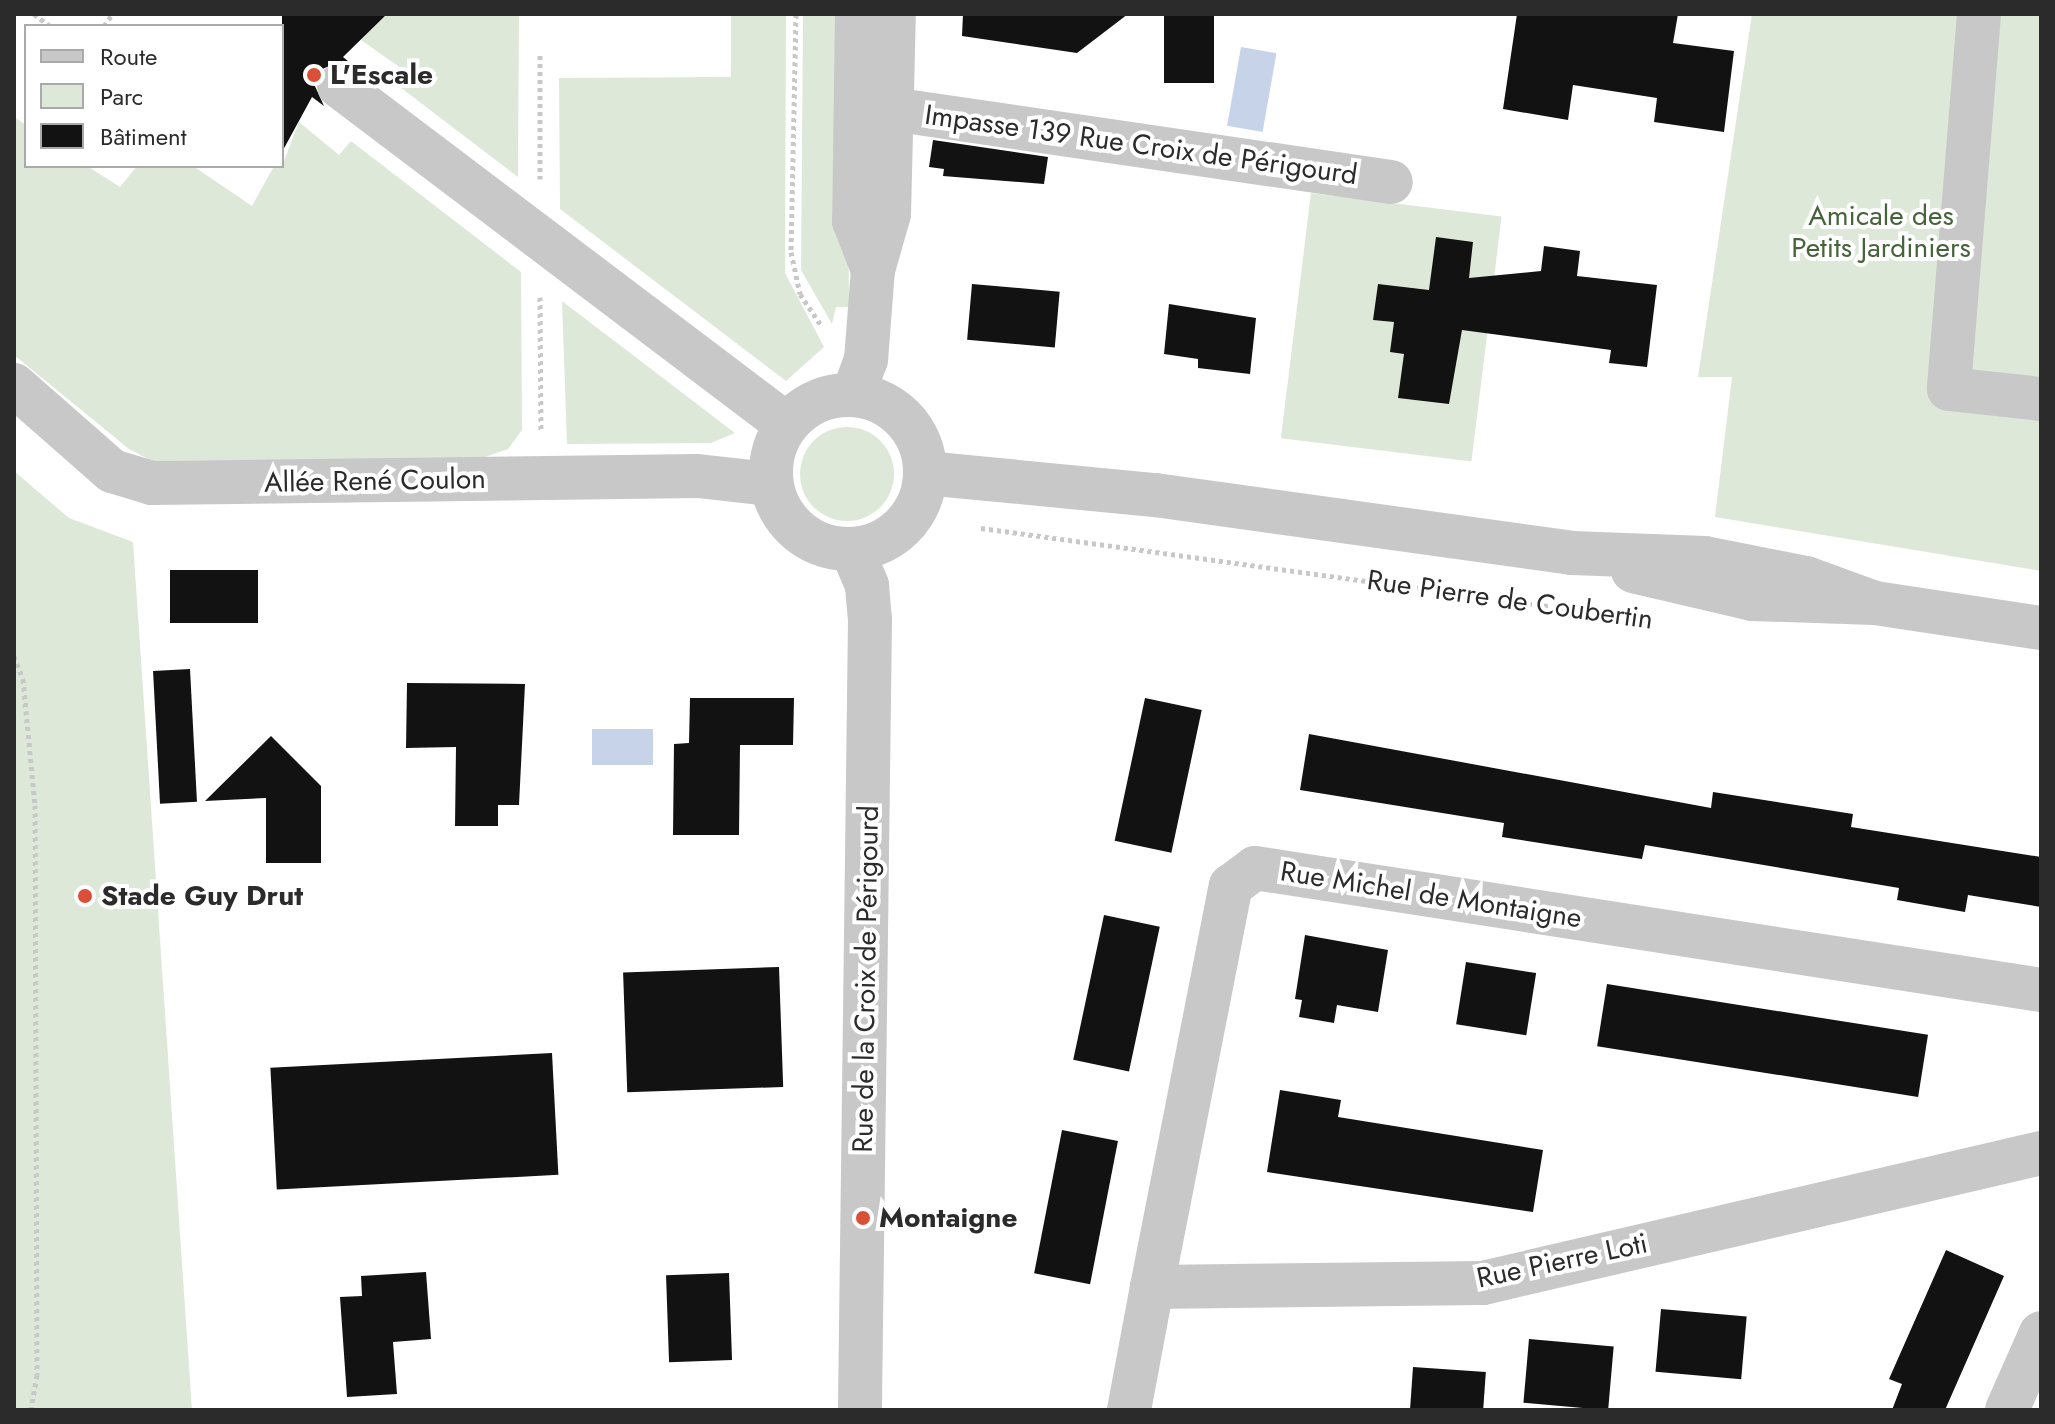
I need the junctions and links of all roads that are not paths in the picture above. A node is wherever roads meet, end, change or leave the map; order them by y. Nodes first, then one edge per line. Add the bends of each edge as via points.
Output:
1 (857, 14) edge
2 (894, 14) edge
3 (1979, 14) edge
4 (339, 86) dead end
5 (891, 109) junction
6 (1391, 182) dead end
7 (873, 270) junction
8 (14, 385) edge
9 (853, 395) junction
10 (2041, 399) edge
11 (786, 424) junction
12 (925, 473) junction
13 (770, 484) junction
14 (852, 550) junction
15 (2041, 628) edge
16 (2041, 990) edge
17 (2041, 1153) edge
18 (1152, 1287) junction
19 (2041, 1333) edge
20 (860, 1410) edge
21 (1129, 1410) edge
22 (2007, 1410) edge

1 - 7 street via 854,221
2 - 5 street
3 - 10 street via 1949,389
4 - 11 street
5 - 6 street, Impasse 139 Rue Croix de Périgourd
5 - 7 street via 889,214
7 - 9 street via 874,316
8 - 13 street, Allée René Coulon via 112,471 152,483 713,476
9 - 11 street via 805,407
9 - 12 street via 882,402 906,421
11 - 13 street via 772,453
12 - 14 street via 922,494 898,532
12 - 15 street, Rue Pierre de Coubertin via 1155,495 1572,553 1723,595 1875,603
13 - 14 street via 799,533
14 - 20 street, Rue de la Croix de Périgourd via 867,586 870,620
16 - 18 street, Rue Michel de Montaigne via 1255,868 1231,886
17 - 18 street, Rue Pierre Loti via 1483,1283
18 - 21 street
19 - 22 street

